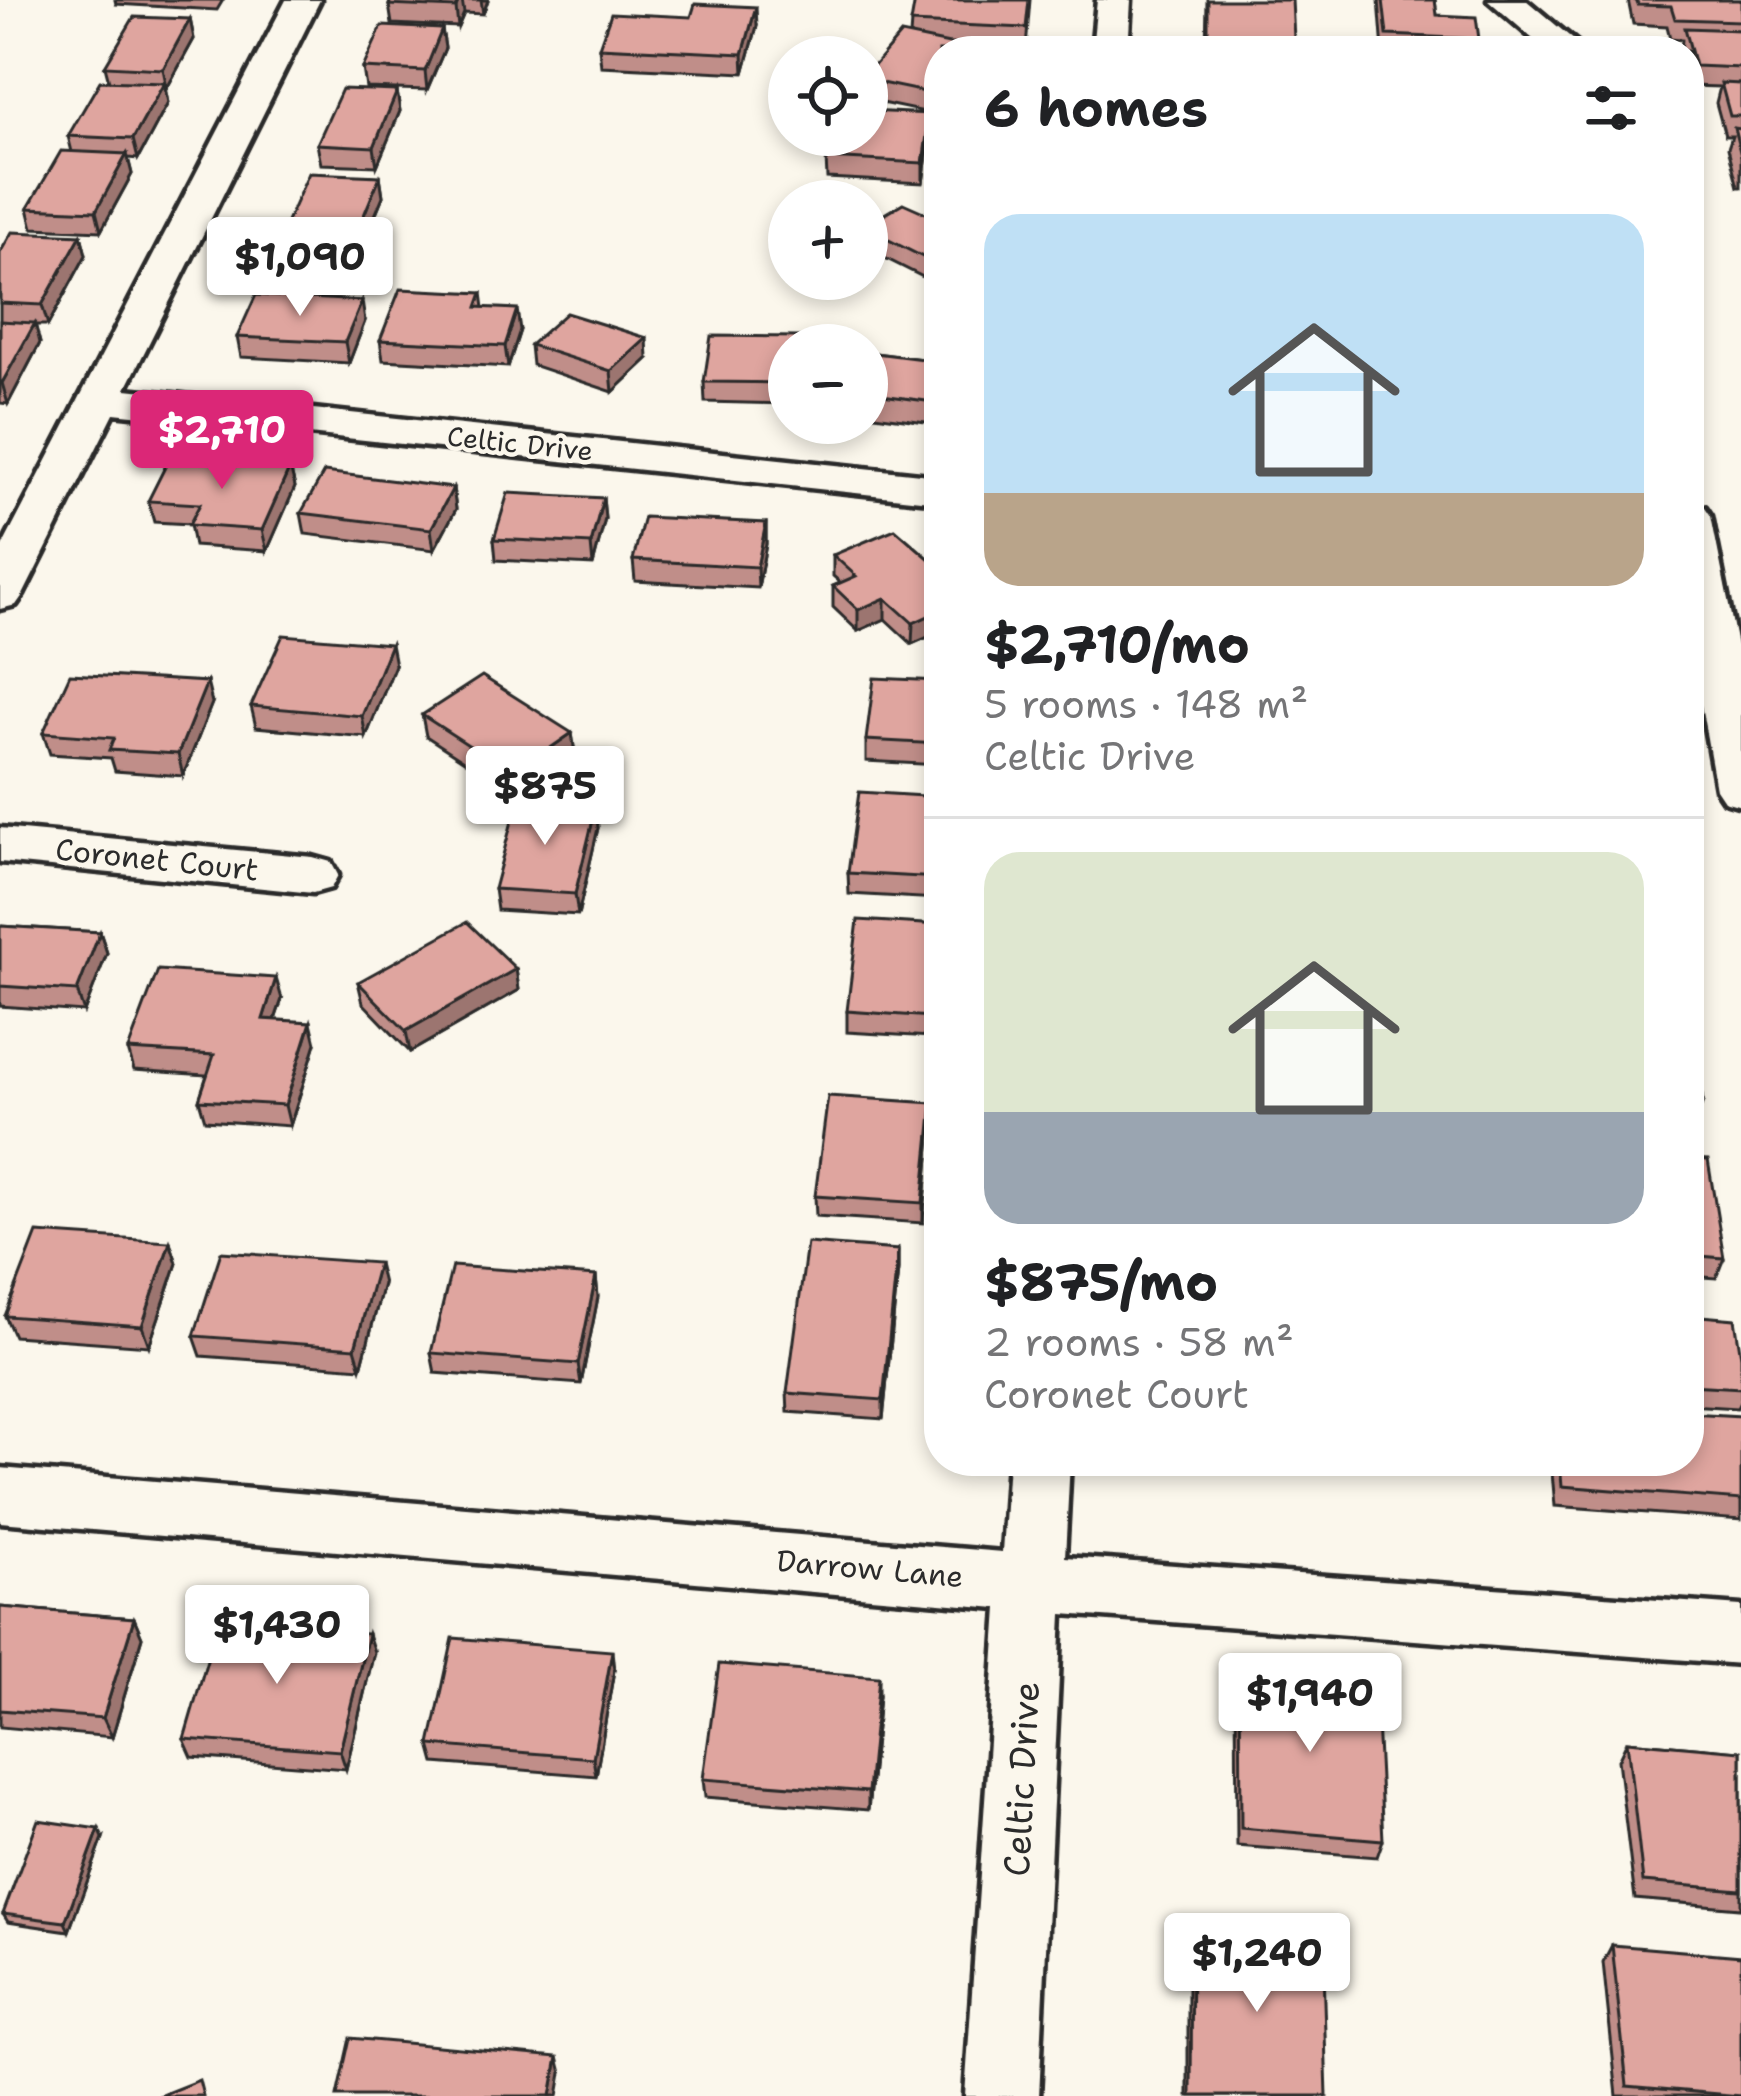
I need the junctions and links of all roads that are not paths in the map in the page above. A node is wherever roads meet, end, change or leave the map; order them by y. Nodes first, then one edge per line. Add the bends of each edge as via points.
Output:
1 (303, 0) edge
2 (1114, 0) edge
3 (1505, 0) edge
4 (1111, 36) edge
5 (1551, 36) edge
6 (101, 399) junction
7 (924, 487) edge
8 (0, 595) edge
9 (1704, 595) edge
10 (1741, 789) edge
11 (0, 845) edge
12 (313, 875) dead end
13 (1038, 1476) edge
14 (0, 1495) edge
15 (1032, 1583) junction
16 (1741, 1635) edge
17 (1002, 2096) edge

1 - 6 street
2 - 4 street
3 - 5 street
6 - 7 street, Celtic Drive
6 - 8 street
9 - 10 street
11 - 12 street, Coronet Court
13 - 15 street, Celtic Drive
14 - 15 street, Darrow Lane
15 - 16 street, Darrow Lane
15 - 17 street, Celtic Drive

